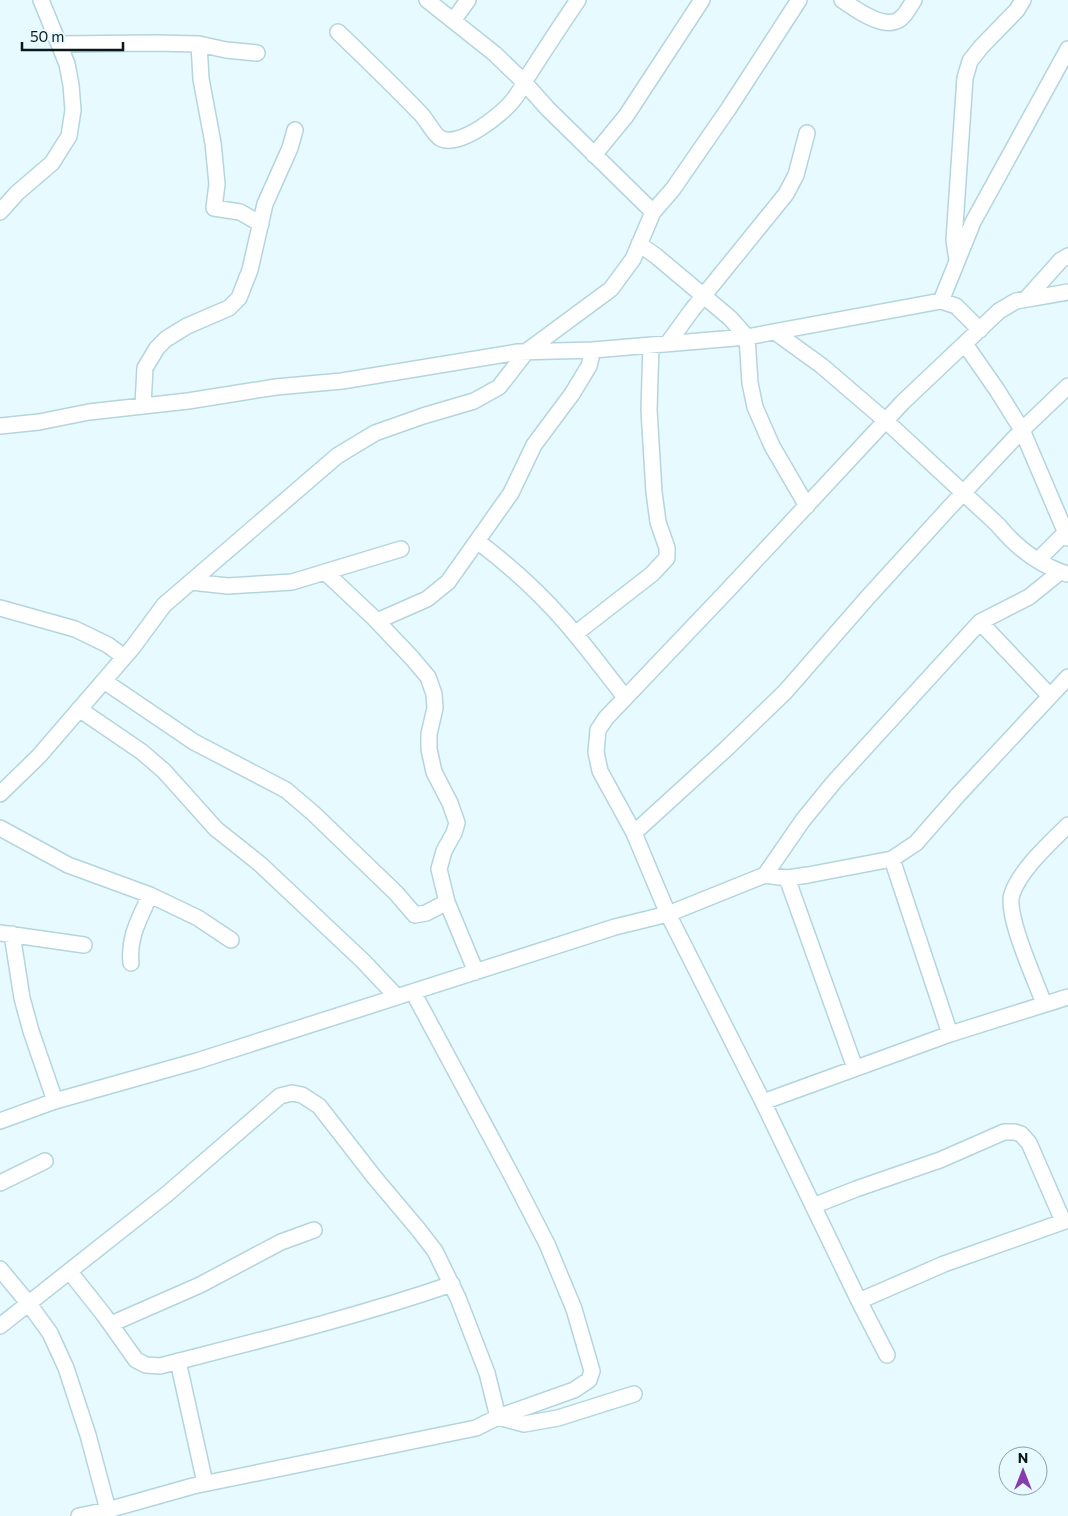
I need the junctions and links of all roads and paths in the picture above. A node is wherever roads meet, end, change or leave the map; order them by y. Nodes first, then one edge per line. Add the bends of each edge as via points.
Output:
1 (41, 0) edge
2 (427, 0) edge
3 (468, 0) edge
4 (578, 0) edge
5 (702, 0) edge
6 (799, 0) edge
7 (842, 0) edge
8 (914, 0) edge
9 (1023, 0) edge
10 (453, 21) junction
11 (338, 32) dead end
12 (59, 44) junction
13 (199, 44) junction
14 (1068, 49) edge
15 (257, 54) dead end
16 (524, 82) junction
17 (295, 130) dead end
18 (807, 133) dead end
19 (594, 155) junction
20 (0, 212) edge
21 (653, 212) junction
22 (261, 224) junction
23 (639, 244) junction
24 (1068, 256) edge
25 (957, 261) junction
26 (1068, 292) edge
27 (703, 296) junction
28 (1026, 299) junction
29 (941, 301) junction
30 (980, 330) junction
31 (774, 332) junction
32 (747, 337) junction
33 (668, 343) junction
34 (965, 344) junction
35 (651, 345) junction
36 (594, 350) junction
37 (528, 351) junction
38 (1068, 386) edge
39 (142, 405) junction
40 (886, 420) junction
41 (0, 426) edge
42 (1022, 430) junction
43 (963, 494) junction
44 (807, 506) junction
45 (1067, 534) edge
46 (477, 541) junction
47 (401, 549) dead end
48 (1038, 560) junction
49 (325, 572) junction
50 (1064, 573) edge
51 (192, 582) junction
52 (0, 608) edge
53 (377, 622) junction
54 (980, 622) junction
55 (575, 634) junction
56 (124, 657) junction
57 (1068, 677) edge
58 (104, 680) junction
59 (1050, 696) junction
60 (625, 697) junction
61 (79, 709) junction
62 (0, 794) edge
63 (1068, 825) edge
64 (0, 828) edge
65 (634, 833) junction
66 (892, 859) junction
67 (765, 875) junction
68 (787, 878) junction
69 (150, 895) junction
70 (447, 902) junction
71 (668, 914) junction
72 (6, 934) edge
73 (231, 940) dead end
74 (84, 945) dead end
75 (131, 963) dead end
76 (476, 972) junction
77 (413, 992) junction
78 (397, 997) junction
79 (1068, 997) edge
80 (1044, 1004) junction
81 (950, 1034) junction
82 (855, 1068) junction
83 (55, 1101) junction
84 (763, 1102) junction
85 (0, 1120) edge
86 (45, 1161) dead end
87 (0, 1183) edge
88 (813, 1206) junction
89 (1065, 1220) edge
90 (314, 1230) dead end
91 (0, 1269) edge
92 (70, 1272) junction
93 (452, 1284) junction
94 (859, 1301) junction
95 (29, 1304) junction
96 (111, 1324) junction
97 (0, 1326) edge
98 (887, 1355) dead end
99 (178, 1362) junction
100 (634, 1394) dead end
101 (498, 1417) junction
102 (206, 1483) junction
103 (108, 1510) junction
104 (79, 1516) edge

1 - 12 street
2 - 10 street
3 - 10 street
4 - 16 street
5 - 19 street via 626,116
6 - 21 street via 729,108 673,189
7 - 8 street via 878,21 893,23 901,19
9 - 25 street via 981,46 970,61 965,78 954,240
10 - 16 street
11 - 16 street via 444,140 464,137 494,119 515,98
12 - 13 street
12 - 20 street via 71,85 73,110 69,136 52,163
13 - 15 street
13 - 22 street via 217,184 214,208 240,212
14 - 25 street via 973,222
16 - 19 street
17 - 22 street via 265,204
18 - 27 street via 796,175 786,194
19 - 21 street
21 - 23 street
22 - 39 street via 250,270 239,298 229,308 187,326 157,348 145,368
23 - 27 street
23 - 37 street via 633,259 611,289
24 - 28 street
25 - 29 street
26 - 28 street
27 - 32 street
27 - 33 street
28 - 30 street via 1008,304
29 - 30 street via 956,306
29 - 31 street
30 - 34 street
31 - 32 street
31 - 40 street via 822,366
32 - 33 street
32 - 44 street via 750,383 756,407 772,446
33 - 35 street
34 - 40 street
34 - 42 street
35 - 36 street
35 - 55 street via 649,410 654,492 667,558 652,574
36 - 37 street
36 - 46 street via 589,366 572,394 534,445 511,493
37 - 39 street via 342,381
37 - 51 street via 499,387 474,401 375,433 337,456
38 - 42 street
39 - 41 street
40 - 43 street
40 - 44 street
42 - 43 street
42 - 45 street
43 - 48 street via 1012,542
43 - 65 street via 785,692
44 - 60 street
45 - 48 street
46 - 53 street via 448,582 427,600
46 - 55 street via 526,582
47 - 49 street
48 - 50 street
49 - 51 street via 292,582 253,585
49 - 53 street
50 - 54 street
51 - 56 street via 164,605
52 - 56 street via 75,629
53 - 70 street via 428,677 434,694 429,750 434,772 457,823 439,869
54 - 59 street
54 - 67 street via 822,797
55 - 60 street
56 - 58 street
57 - 59 street
58 - 61 street
58 - 70 street via 194,742 286,790 313,812 415,915
59 - 66 street via 916,843
60 - 65 street via 598,730 596,752 600,770
61 - 62 street via 39,756
61 - 78 street via 164,770 216,829 260,864
63 - 80 street via 1020,878 1010,900 1010,911
64 - 69 street via 68,865
65 - 71 street
66 - 68 street
66 - 81 street
67 - 68 street
67 - 71 street
68 - 82 street
69 - 73 street via 198,918
69 - 75 street via 132,935
70 - 76 street
71 - 76 street via 615,927
71 - 84 street
72 - 74 street
72 - 83 street via 31,1031
76 - 77 street
77 - 78 street
77 - 101 street via 547,1244 574,1309 592,1371 589,1380 574,1390
78 - 83 street via 197,1061
79 - 80 street
80 - 81 street
81 - 82 street
82 - 84 street
83 - 85 street
84 - 88 street
86 - 87 street
88 - 89 street via 940,1160 999,1134 1015,1132 1029,1143
88 - 94 street
89 - 94 street via 944,1264
90 - 96 street via 281,1242 200,1285
91 - 95 street
92 - 93 street via 167,1194 280,1096 292,1092 302,1094 319,1106 418,1229
92 - 95 street
92 - 96 street
93 - 99 street
93 - 101 street via 487,1373
94 - 98 street
95 - 97 street
95 - 103 street via 50,1333 66,1368
96 - 99 street via 136,1360 160,1366
99 - 102 street
100 - 101 street via 558,1418 524,1424
101 - 102 street via 476,1428
102 - 103 street
103 - 104 street

